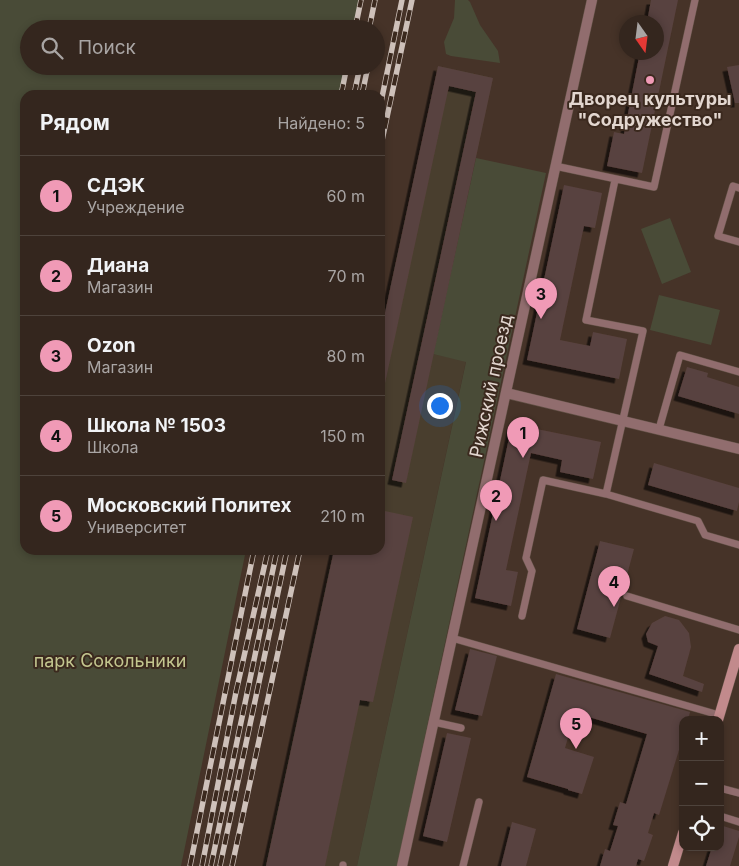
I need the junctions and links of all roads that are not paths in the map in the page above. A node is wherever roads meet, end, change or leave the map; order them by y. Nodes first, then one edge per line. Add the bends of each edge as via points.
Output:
1 (592, 0) edge
2 (695, 0) edge
3 (555, 166) junction
4 (616, 180) junction
5 (739, 188) edge
6 (739, 242) edge
7 (739, 372) edge
8 (506, 393) junction
9 (623, 421) junction
10 (659, 430) junction
11 (739, 449) edge
12 (606, 494) junction
13 (739, 545) edge
14 (627, 596) dead end
15 (522, 616) dead end
16 (739, 630) edge
17 (452, 638) junction
18 (739, 649) edge
19 (711, 716) edge
20 (719, 716) edge
21 (434, 722) junction
22 (460, 728) dead end
23 (724, 789) edge
24 (739, 793) edge
25 (479, 802) dead end
26 (724, 817) edge
27 (739, 822) edge
28 (679, 846) edge
29 (402, 866) edge
30 (463, 866) edge
31 (673, 866) edge

1 - 3 street, Рижский проезд
2 - 4 lane via 654,187
3 - 4 lane
3 - 8 street, Рижский проезд
4 - 9 lane via 586,320 643,331
5 - 6 lane via 733,186 718,236
7 - 10 lane via 680,355
8 - 9 street
8 - 17 street, Рижский проезд
9 - 10 street
9 - 12 lane
10 - 11 street
12 - 13 lane via 698,521 705,535
12 - 15 lane via 543,480 526,558 532,571
14 - 16 lane
17 - 19 lane
17 - 21 street, Рижский проезд
18 - 20 street
21 - 22 lane
21 - 29 street, Рижский проезд
23 - 24 lane
25 - 30 lane
26 - 27 lane
28 - 31 street

